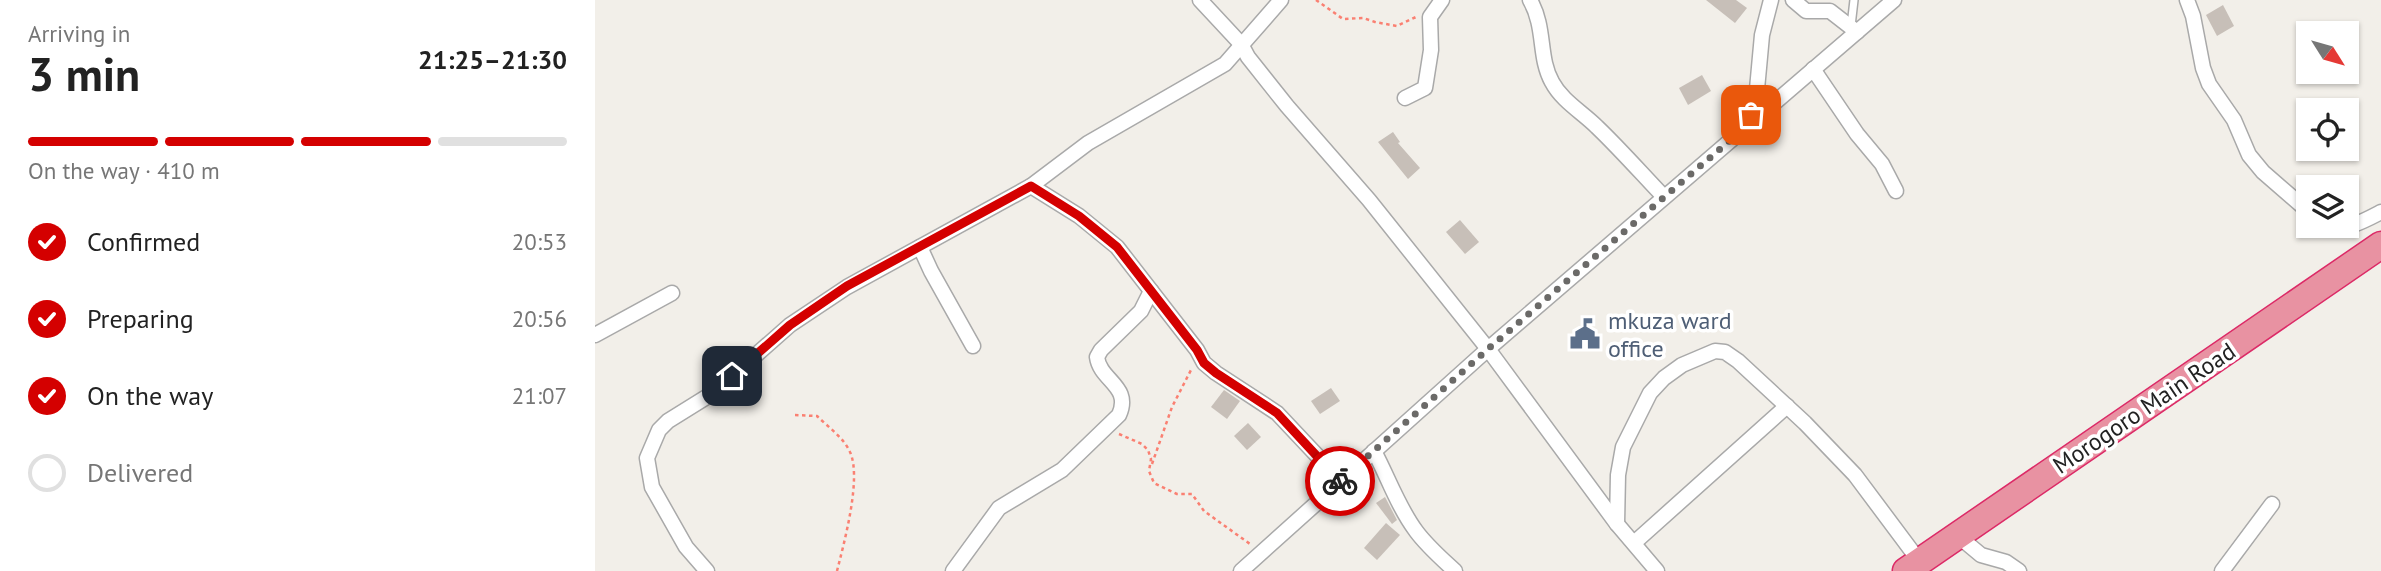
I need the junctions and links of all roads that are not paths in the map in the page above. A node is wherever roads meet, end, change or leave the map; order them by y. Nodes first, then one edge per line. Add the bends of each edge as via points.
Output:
1 (1200, 0) edge
2 (1281, 0) edge
3 (1530, 0) edge
4 (1771, 0) edge
5 (1793, 0) edge
6 (1854, 0) edge
7 (1894, 0) edge
8 (2187, 0) edge
9 (1440, 2) edge
10 (1854, 29) junction
11 (1245, 51) junction
12 (1813, 69) junction
13 (1405, 98) dead end
14 (1749, 124) junction
15 (1031, 186) junction
16 (1896, 191) dead end
17 (1664, 197) junction
18 (2296, 201) edge
19 (2381, 212) edge
20 (2359, 223) edge
21 (2381, 245) edge
22 (920, 247) junction
23 (1151, 291) junction
24 (672, 293) dead end
25 (595, 335) edge
26 (973, 346) dead end
27 (1488, 349) junction
28 (1787, 406) junction
29 (1374, 451) junction
30 (1341, 481) junction
31 (2272, 503) dead end
32 (1618, 524) junction
33 (1958, 535) junction
34 (1634, 543) junction
35 (1913, 566) edge
36 (708, 571) edge
37 (953, 571) edge
38 (1241, 571) edge
39 (1455, 571) edge
40 (1657, 571) edge
41 (2019, 571) edge
42 (2222, 571) edge

1 - 11 street
2 - 11 street
3 - 17 street via 1542,34 1545,70 1553,85
4 - 14 street
5 - 10 street via 1806,11 1829,11
6 - 10 lane
7 - 10 street
8 - 18 street via 2209,84 2234,120 2249,155
9 - 13 street via 1430,17 1426,88
10 - 12 street
11 - 15 street via 1088,143
11 - 27 street
12 - 14 street
12 - 16 street via 1882,164
14 - 17 street
15 - 22 street
15 - 23 street via 1117,247
17 - 27 street
19 - 20 street
21 - 33 highway, Morogoro Main Road
22 - 26 street
22 - 36 street via 847,286 790,325 713,393 659,430 647,457 652,487 686,547
23 - 30 street via 1204,363 1277,413
23 - 37 street via 1141,312 1097,356 1122,394 1119,415 1062,470 999,508
24 - 25 street
27 - 29 street
27 - 32 street
28 - 32 street via 1725,352 1715,351 1664,377 1650,393 1623,447
28 - 34 street
28 - 35 street via 1855,475
29 - 30 street
29 - 39 street via 1414,529
30 - 38 street
31 - 42 street
32 - 34 street
33 - 35 highway, Morogoro Main Road
33 - 41 street via 1981,555
34 - 40 street

